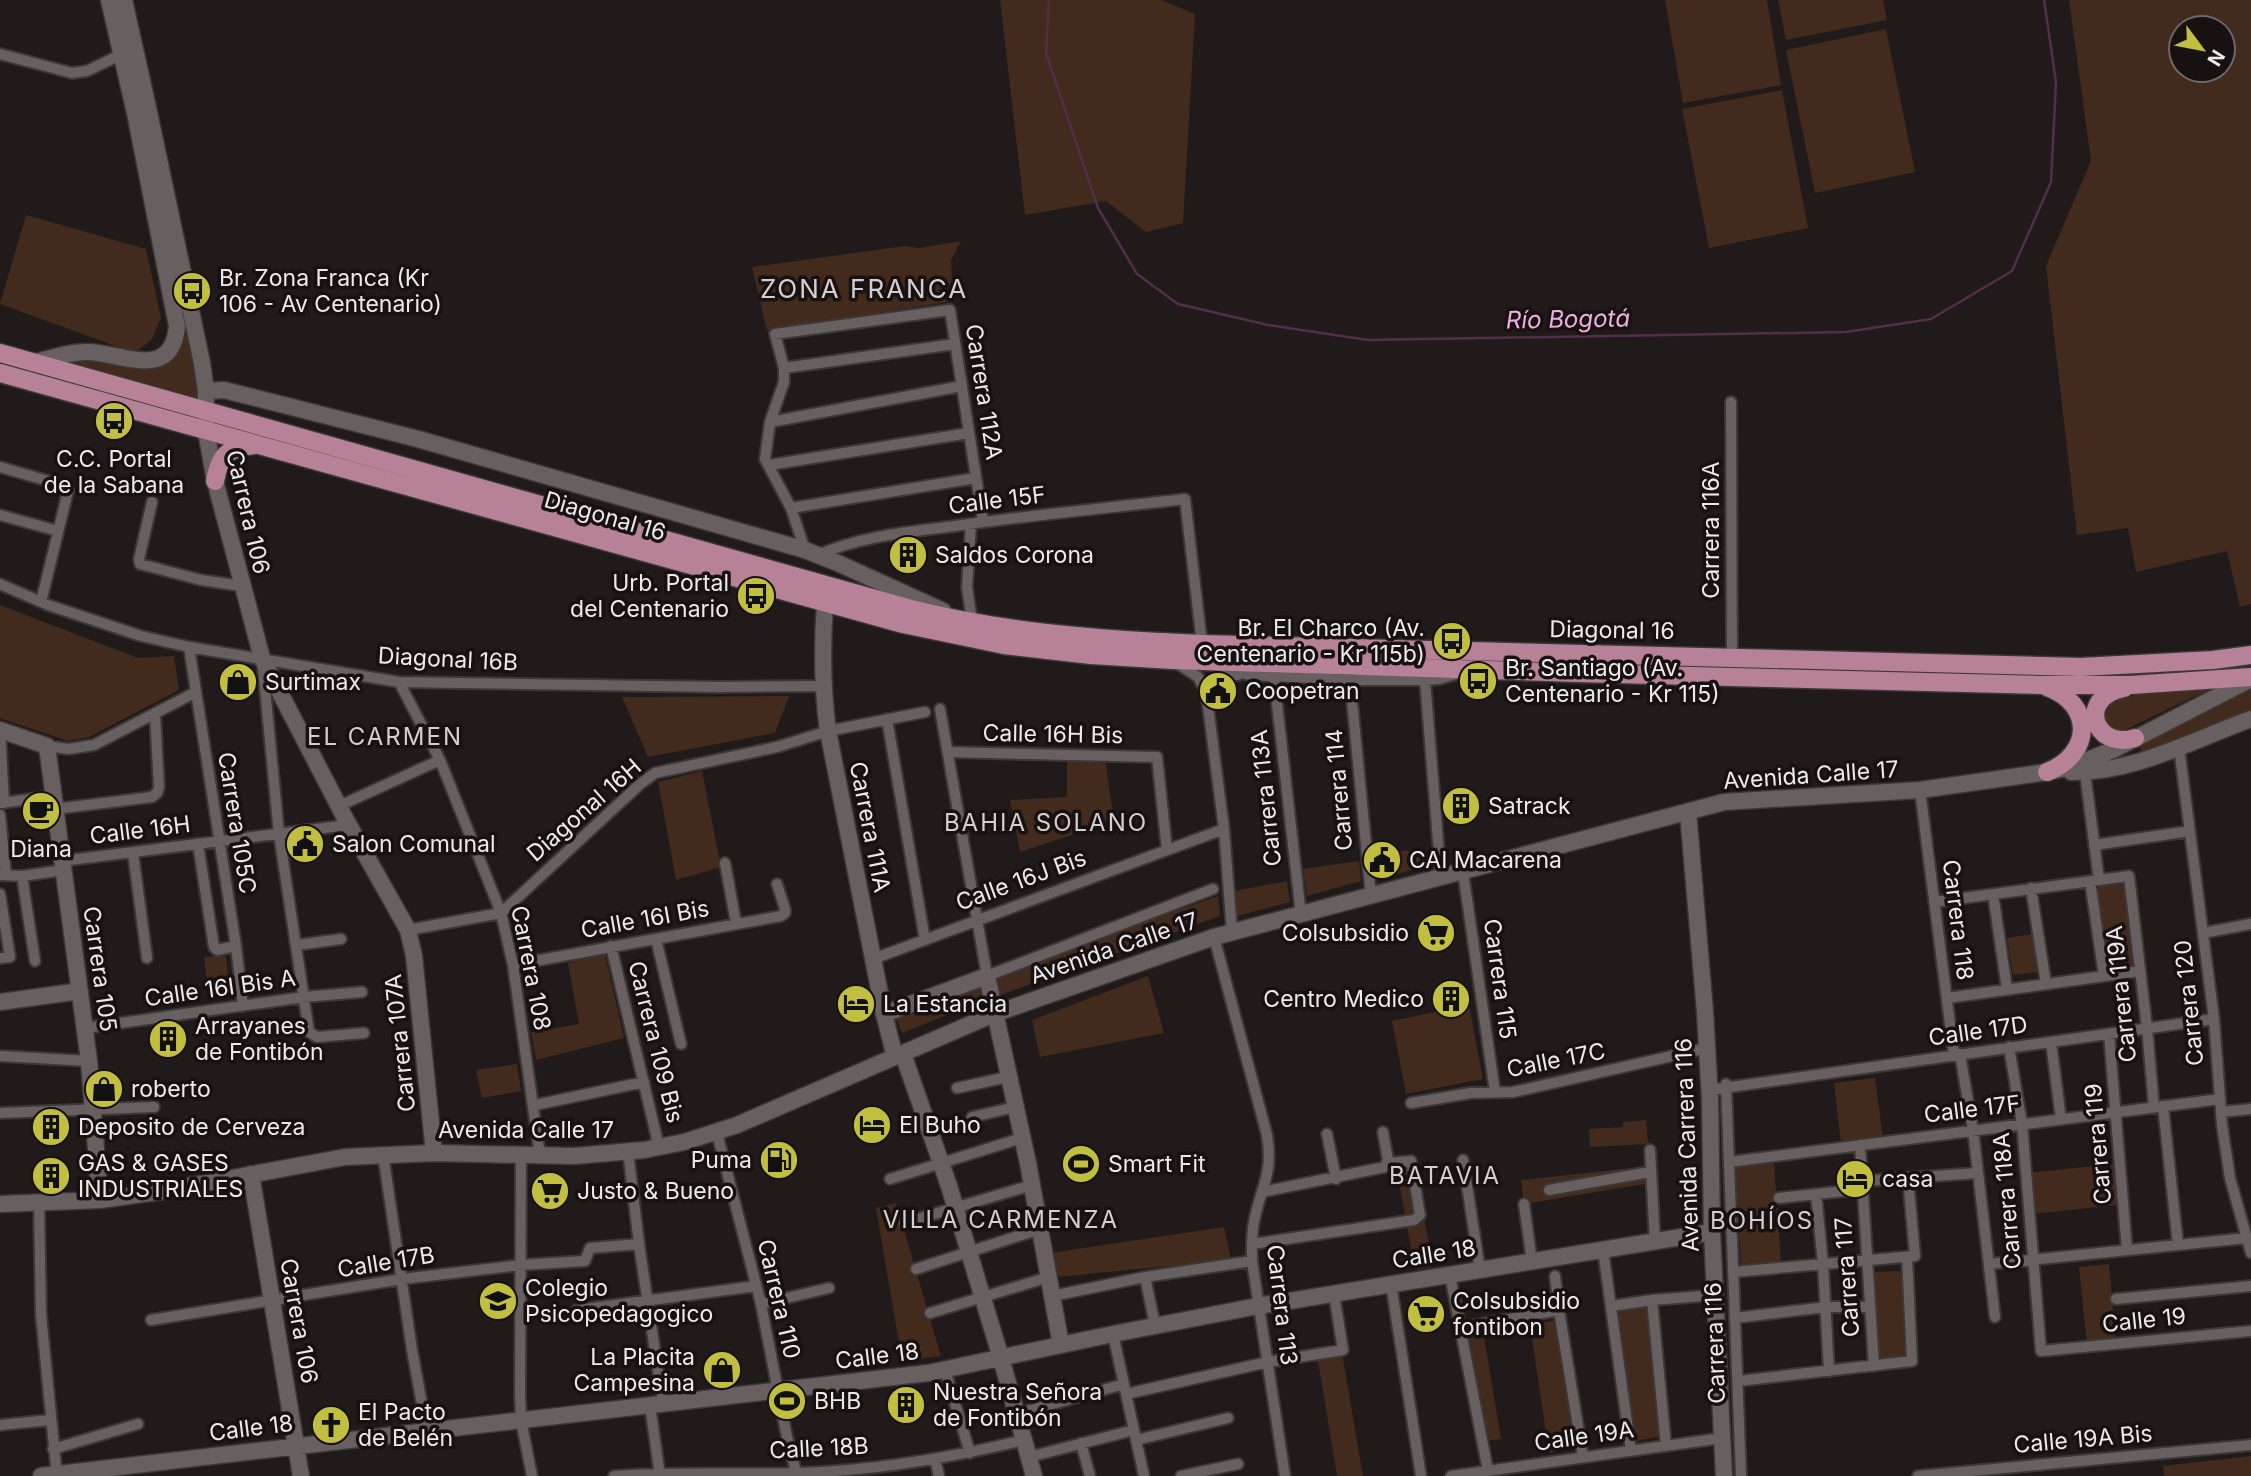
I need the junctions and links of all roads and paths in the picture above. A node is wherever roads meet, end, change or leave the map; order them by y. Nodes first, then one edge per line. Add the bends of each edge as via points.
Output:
1 (109, 0) edge
2 (124, 0) edge
3 (0, 54) edge
4 (122, 54) junction
5 (142, 111) junction
6 (955, 344) junction
7 (0, 353) edge
8 (33, 363) junction
9 (202, 363) junction
10 (784, 368) junction
11 (0, 373) edge
12 (962, 386) junction
13 (206, 391) junction
14 (1731, 402) dead end
15 (206, 411) junction
16 (314, 411) junction
17 (770, 422) junction
18 (206, 431) junction
19 (969, 433) junction
20 (257, 445) junction
21 (769, 465) junction
22 (0, 467) edge
23 (976, 478) junction
24 (215, 481) junction
25 (152, 502) dead end
26 (791, 508) junction
27 (0, 515) edge
28 (983, 522) junction
29 (971, 524) junction
30 (58, 531) junction
31 (811, 552) junction
32 (0, 584) edge
33 (242, 586) junction
34 (41, 602) junction
35 (825, 602) junction
36 (972, 622) junction
37 (189, 647) junction
38 (1203, 652) junction
39 (2251, 655) edge
40 (1732, 657) junction
41 (262, 658) junction
42 (1173, 660) junction
43 (1465, 670) junction
44 (1249, 675) junction
45 (1274, 677) junction
46 (2251, 678) edge
47 (1350, 680) junction
48 (1425, 680) junction
49 (399, 682) junction
50 (2040, 685) junction
51 (2131, 685) junction
52 (823, 686) junction
53 (1206, 691) junction
54 (196, 692) junction
55 (940, 709) dead end
56 (925, 712) dead end
57 (155, 714) junction
58 (887, 719) junction
59 (2251, 719) edge
60 (0, 730) edge
61 (828, 731) junction
62 (2135, 738) junction
63 (47, 746) junction
64 (2179, 747) junction
65 (948, 752) junction
66 (440, 760) junction
67 (2143, 760) junction
68 (2048, 772) junction
69 (2085, 773) junction
70 (1920, 790) junction
71 (2, 803) edge
72 (55, 803) junction
73 (339, 806) junction
74 (1688, 812) junction
75 (0, 815) edge
76 (348, 825) junction
77 (1224, 829) junction
78 (2190, 831) junction
79 (279, 834) junction
80 (218, 841) junction
81 (198, 844) junction
82 (2094, 845) junction
83 (1167, 850) junction
84 (133, 853) junction
85 (725, 863) dead end
86 (63, 865) junction
87 (1463, 872) junction
88 (3, 875) edge
89 (22, 876) junction
90 (1441, 878) junction
91 (2094, 880) junction
92 (777, 884) dead end
93 (2031, 888) junction
94 (1213, 889) dead end
95 (0, 894) edge
96 (1993, 894) junction
97 (1371, 896) junction
98 (1934, 902) junction
99 (501, 912) junction
100 (1301, 915) junction
101 (977, 921) junction
102 (736, 923) junction
103 (2251, 924) edge
104 (408, 930) junction
105 (1232, 932) junction
106 (2203, 933) junction
107 (1214, 937) junction
108 (341, 939) dead end
109 (656, 939) junction
110 (925, 940) junction
111 (297, 945) junction
112 (236, 946) junction
113 (611, 946) junction
114 (5, 957) edge
115 (147, 958) dead end
116 (873, 959) junction
117 (35, 961) dead end
118 (513, 965) junction
119 (2140, 971) junction
120 (987, 976) junction
121 (2104, 976) junction
122 (2046, 984) junction
123 (2007, 989) junction
124 (80, 991) junction
125 (362, 992) dead end
126 (304, 997) junction
127 (1947, 998) junction
128 (0, 1002) edge
129 (243, 1006) junction
130 (884, 1014) junction
131 (994, 1014) junction
132 (2214, 1019) junction
133 (85, 1028) junction
134 (2147, 1028) junction
135 (364, 1033) dead end
136 (2109, 1034) junction
137 (2051, 1042) junction
138 (681, 1044) dead end
139 (1707, 1048) junction
140 (2010, 1048) junction
141 (899, 1055) junction
142 (1957, 1055) junction
143 (0, 1056) edge
144 (89, 1061) junction
145 (1008, 1077) junction
146 (644, 1082) junction
147 (1726, 1086) junction
148 (1709, 1087) junction
149 (957, 1088) dead end
150 (1495, 1092) junction
151 (2220, 1099) junction
152 (1411, 1102) dead end
153 (535, 1105) junction
154 (154, 1107) dead end
155 (1015, 1107) junction
156 (2158, 1107) junction
157 (2251, 1109) edge
158 (93, 1110) junction
159 (2117, 1112) junction
160 (2221, 1112) junction
161 (0, 1113) edge
162 (972, 1117) dead end
163 (2061, 1119) junction
164 (2022, 1124) junction
165 (1973, 1130) junction
166 (1383, 1132) dead end
167 (717, 1133) junction
168 (1326, 1134) dead end
169 (1022, 1138) junction
170 (1860, 1145) junction
171 (659, 1147) junction
172 (1650, 1150) dead end
173 (628, 1152) junction
174 (434, 1153) junction
175 (383, 1154) junction
176 (521, 1156) junction
177 (540, 1156) junction
178 (1463, 1160) dead end
179 (1729, 1162) junction
180 (1388, 1163) junction
181 (941, 1164) junction
182 (1650, 1172) junction
183 (1978, 1173) junction
184 (251, 1174) junction
185 (1908, 1178) junction
186 (890, 1179) dead end
187 (1336, 1179) junction
188 (1032, 1185) junction
189 (1863, 1185) junction
190 (1549, 1189) dead end
191 (1262, 1192) junction
192 (1816, 1194) junction
193 (1779, 1198) dead end
194 (100, 1200) junction
195 (39, 1203) junction
196 (0, 1204) edge
197 (1524, 1204) dead end
198 (956, 1208) junction
199 (904, 1223) dead end
200 (1040, 1230) junction
201 (1712, 1232) junction
202 (1656, 1242) junction
203 (639, 1244) junction
204 (1252, 1244) junction
205 (2179, 1245) junction
206 (2250, 1245) edge
207 (1603, 1250) junction
208 (2127, 1250) junction
209 (969, 1252) junction
210 (1911, 1257) junction
211 (1866, 1260) junction
212 (2033, 1260) junction
213 (1252, 1262) junction
214 (1532, 1262) junction
215 (1823, 1264) junction
216 (1989, 1264) junction
217 (520, 1265) junction
218 (916, 1269) dead end
219 (1480, 1270) junction
220 (1733, 1272) junction
221 (1450, 1275) junction
222 (1555, 1276) dead end
223 (1049, 1277) junction
224 (1145, 1277) junction
225 (402, 1279) junction
226 (1391, 1284) junction
227 (756, 1286) junction
228 (2251, 1286) edge
229 (829, 1288) dead end
230 (1334, 1294) junction
231 (1714, 1295) junction
232 (1052, 1296) junction
233 (982, 1297) junction
234 (2116, 1299) dead end
235 (647, 1300) junction
236 (1652, 1300) junction
237 (273, 1301) junction
238 (761, 1304) junction
239 (1258, 1306) junction
240 (1611, 1306) junction
241 (1826, 1307) junction
242 (1870, 1307) junction
243 (577, 1310) dead end
244 (1559, 1310) junction
245 (930, 1313) dead end
246 (1995, 1317) dead end
247 (1735, 1318) junction
248 (151, 1320) dead end
249 (1155, 1325) junction
250 (1460, 1328) junction
251 (2251, 1331) edge
252 (1113, 1334) junction
253 (1061, 1345) junction
254 (2041, 1351) joint
255 (1001, 1358) junction
256 (1268, 1362) junction
257 (1874, 1366) junction
258 (945, 1370) junction
259 (1829, 1371) junction
260 (1738, 1381) junction
261 (1125, 1389) junction
262 (778, 1391) junction
263 (656, 1405) junction
264 (1017, 1413) junction
265 (1228, 1418) dead end
266 (50, 1420) junction
267 (521, 1420) junction
268 (138, 1423) dead end
269 (0, 1424) edge
270 (427, 1432) junction
271 (1135, 1435) junction
272 (1723, 1438) junction
273 (1024, 1440) junction
274 (1081, 1443) junction
275 (2251, 1445) edge
276 (297, 1446) junction
277 (1666, 1446) junction
278 (53, 1448) junction
279 (1631, 1451) junction
280 (970, 1453) junction
281 (1029, 1457) junction
282 (1583, 1457) junction
283 (935, 1459) junction
284 (1238, 1464) dead end
285 (1488, 1471) junction
286 (866, 1472) edge
287 (660, 1474) edge
288 (51, 1475) edge
289 (797, 1475) edge
290 (1141, 1475) edge
291 (301, 1476) edge
292 (532, 1476) edge
293 (614, 1476) edge
294 (939, 1476) edge
295 (1034, 1476) edge
296 (1090, 1476) edge
297 (1181, 1476) edge
298 (1285, 1476) edge
299 (1421, 1476) edge
300 (1451, 1476) edge
301 (1724, 1476) edge
302 (1741, 1476) edge
303 (1918, 1476) edge

1 - 4 street, Carrera 106
2 - 5 street, Carrera 106
3 - 4 street via 72,73
4 - 5 street, Carrera 106
5 - 8 street, Carrera 106 via 177,326 173,342 165,354 145,362 91,352
5 - 9 street, Carrera 106
6 - 10 street
6 - 10 street, Carrera 112A via 950,310 775,334
6 - 12 street, Carrera 112A
7 - 8 main road, Diagonal 16
8 - 15 main road, Diagonal 16
9 - 13 street, Carrera 106
9 - 16 street, Diagonal 16 via 229,383
10 - 17 street via 784,382
11 - 18 main road, Diagonal 16
12 - 17 street
12 - 19 street, Carrera 112A
13 - 15 street, Carrera 106
13 - 16 street, Diagonal 16 via 224,390
14 - 40 street, Carrera 116A
15 - 18 street, Carrera 106
15 - 36 main road, Diagonal 16
16 - 31 street, Diagonal 16
17 - 21 street via 765,451
18 - 20 main road, Diagonal 16
18 - 24 street, Carrera 106
19 - 21 street
19 - 23 street, Carrera 112A
20 - 24 main road via 228,452 218,465
20 - 35 main road, Diagonal 16
21 - 26 street
22 - 30 street via 66,487
23 - 26 street
23 - 28 street, Carrera 112A
24 - 33 street, Carrera 106
25 - 33 street via 140,564
26 - 31 street
27 - 30 street
28 - 29 street, Calle 15F
28 - 38 street, Calle 15F via 1185,499
29 - 31 street, Calle 15F
29 - 36 street via 967,587
30 - 34 street
31 - 36 street, Diagonal 16
32 - 34 street, Diagonal 16B
33 - 41 street, Carrera 106
34 - 37 street, Diagonal 16B
35 - 42 main road, Diagonal 16 via 982,642
35 - 52 street, Carrera 111A
36 - 38 main road, Diagonal 16
37 - 41 street, Diagonal 16B
37 - 54 street, Carrera 105C
38 - 40 main road, Diagonal 16
38 - 42 main road, Diagonal 16
38 - 43 main road, Diagonal 16
38 - 44 street, Diagonal 16
39 - 40 main road, Diagonal 16 via 2081,667
41 - 49 street, Diagonal 16B
41 - 73 street, Carrera 107A
41 - 79 street, Carrera 106
42 - 53 street via 1198,677
43 - 48 street, Diagonal 16
43 - 50 main road, Diagonal 16
44 - 45 street, Diagonal 16
44 - 53 street via 1219,677
45 - 47 street, Diagonal 16
45 - 100 street, Carrera 113A
46 - 51 main road, Diagonal 16
46 - 62 street, Avenida Calle 17
47 - 48 street, Diagonal 16
47 - 97 street, Carrera 114
48 - 90 street
49 - 52 street, Diagonal 16B
49 - 66 street, Carrera 108
50 - 51 main road, Diagonal 16
50 - 68 main road via 2069,698 2081,719 2075,753
51 - 62 main road via 2108,693 2096,709 2096,719 2106,736 2125,741
52 - 61 street, Carrera 111A
53 - 77 street
54 - 57 street
54 - 80 street, Carrera 105C
55 - 65 street
56 - 58 street
57 - 63 street via 94,744 68,749
57 - 72 street via 159,787 152,797
58 - 61 street
58 - 110 street
59 - 64 street, Avenida Calle 17
60 - 63 street
60 - 71 street
61 - 99 street, Diagonal 16H via 777,747 655,773
61 - 116 street, Carrera 111A
62 - 67 street via 2134,748
62 - 68 street, Avenida Calle 17 via 2093,759
63 - 72 street, Carrera 105
64 - 67 street, Avenida Calle 17
64 - 78 street, Carrera 120
65 - 83 street, Calle 16H Bis via 1157,757
65 - 101 street
66 - 73 street
66 - 99 street, Carrera 108
67 - 69 street, Avenida Calle 17
68 - 69 street, Avenida Calle 17
68 - 70 street, Avenida Calle 17
69 - 82 street
70 - 74 street, Avenida Calle 17 via 1737,801
70 - 98 street, Carrera 118
71 - 72 street
72 - 86 street, Carrera 105
73 - 76 street, Carrera 107A
74 - 87 street, Avenida Calle 17
74 - 139 street, Avenida Carrera 116
75 - 88 street
76 - 79 street, Calle 16H
76 - 104 street, Carrera 107A
77 - 83 street, Calle 16J Bis
77 - 105 street
78 - 82 street
78 - 106 street, Carrera 120
79 - 80 street, Calle 16H
79 - 111 street, Carrera 106
80 - 81 street, Calle 16H
80 - 112 street, Carrera 105C
81 - 84 street, Calle 16H
81 - 112 street, Carrera 105C via 215,949
82 - 91 street
83 - 101 street, Calle 16J Bis
84 - 86 street, Calle 16H
84 - 115 street
85 - 102 street
86 - 89 street, Calle 16H
86 - 124 street, Carrera 105
87 - 90 street, Avenida Calle 17
87 - 150 street, Carrera 115
88 - 89 street, Calle 16H
89 - 117 street
90 - 97 street, Avenida Calle 17
91 - 93 street
91 - 119 street, Carrera 119A via 2129,876
91 - 121 street
92 - 102 street, Calle 16I Bis via 785,913
93 - 96 street
93 - 122 street
94 - 120 street
95 - 114 street
96 - 98 street
96 - 123 street
97 - 100 street, Avenida Calle 17
98 - 127 street, Carrera 118
99 - 104 street
99 - 118 street, Carrera 108
100 - 105 street, Avenida Calle 17
101 - 110 street, Calle 16J Bis
101 - 120 street
102 - 109 street, Calle 16I Bis
103 - 106 street
104 - 174 street, Carrera 107A
105 - 107 street, Avenida Calle 17
106 - 132 street, Carrera 120
107 - 131 street, Avenida Calle 17
107 - 191 street, Carrera 113 via 1267,1135 1270,1162
108 - 111 street
109 - 113 street, Calle 16I Bis
109 - 138 street
110 - 116 street, Calle 16J Bis
111 - 126 street, Carrera 106
112 - 129 street, Carrera 105C
113 - 118 street, Calle 16I Bis
113 - 146 street, Carrera 109 Bis
116 - 130 street, Carrera 111A
118 - 153 street, Carrera 108
119 - 121 street
119 - 134 street, Carrera 119A
120 - 130 street
120 - 131 street
121 - 122 street
122 - 123 street
123 - 127 street
124 - 128 street
124 - 133 street, Carrera 105
125 - 126 street, Calle 16I Bis A
126 - 129 street, Calle 16I Bis A
126 - 135 street, Carrera 106 via 312,1035
127 - 142 street, Carrera 118
129 - 133 street, Calle 16I Bis A
130 - 141 street, Carrera 111A
131 - 141 street, Avenida Calle 17
131 - 145 street
132 - 134 street, Calle 17D
132 - 151 street, Carrera 120
133 - 144 street, Carrera 105
134 - 136 street, Calle 17D
134 - 156 street, Carrera 119A
136 - 137 street, Calle 17D
136 - 159 street, Carrera 119
137 - 140 street, Calle 17D
137 - 163 street
139 - 148 street, Avenida Carrera 116
139 - 150 street, Calle 17C via 1513,1092
140 - 142 street, Calle 17D
140 - 164 street, Carrera 118A
141 - 167 street, Avenida Calle 17
141 - 181 street, Carrera 111A
142 - 147 street, Calle 17D
142 - 165 street, Carrera 118
143 - 144 street
144 - 158 street, Carrera 105
145 - 149 street
145 - 155 street
146 - 153 street
146 - 171 street, Carrera 109 Bis
147 - 148 street, Calle 17D
147 - 179 street, Carrera 116
148 - 201 street, Avenida Carrera 116
150 - 152 street, Calle 17C
151 - 156 street, Calle 17F
151 - 160 street, Carrera 120
153 - 177 street, Carrera 108
154 - 158 street
155 - 162 street
155 - 169 street
156 - 159 street, Calle 17F
156 - 205 street, Carrera 119A
157 - 160 street
158 - 161 street
158 - 194 street, Carrera 105
159 - 163 street, Calle 17F
159 - 208 street, Carrera 119
160 - 206 street, Carrera 120 via 2230,1178
163 - 164 street, Calle 17F
164 - 165 street, Calle 17F
164 - 212 street, Carrera 118A
165 - 170 street, Calle 17F
165 - 183 street, Carrera 118
166 - 180 street
167 - 171 street, Avenida Calle 17
167 - 227 street, Carrera 110
168 - 187 street
169 - 181 street
169 - 188 street
170 - 179 street, Calle 17F
170 - 189 street, Carrera 117
171 - 173 street, Avenida Calle 17
172 - 182 street
173 - 177 street, Avenida Calle 17
173 - 203 street
174 - 175 street, Avenida Calle 17
174 - 176 street, Avenida Calle 17
175 - 184 street, Avenida Calle 17
175 - 225 street
176 - 177 street, Avenida Calle 17
176 - 217 street
178 - 219 street
179 - 220 street, Carrera 116
180 - 187 street
180 - 204 street via 1411,1161 1420,1215 1414,1220
181 - 186 street
181 - 198 street, Carrera 111A
182 - 190 street
182 - 202 street
183 - 185 street
183 - 216 street, Carrera 118
184 - 194 street, Avenida Calle 17
184 - 237 street, Carrera 106
185 - 189 street
185 - 210 street
187 - 191 street
188 - 198 street
188 - 200 street
189 - 192 street
189 - 211 street, Carrera 117
191 - 204 street, Carrera 113
192 - 193 street
192 - 215 street
194 - 195 street, Avenida Calle 17
195 - 196 street, Avenida Calle 17
195 - 266 street via 41,1315
197 - 214 street
198 - 199 street
198 - 209 street, Carrera 111A
200 - 209 street
200 - 223 street
201 - 202 street, Calle 18
201 - 231 street, Avenida Carrera 116
202 - 207 street, Calle 18
203 - 217 street, Calle 17B via 590,1248 586,1260
203 - 235 street
204 - 213 street, Carrera 113
205 - 206 street
205 - 208 street
207 - 214 street, Calle 18
207 - 240 street
208 - 212 street
209 - 218 street
209 - 233 street, Carrera 111A
210 - 211 street
210 - 257 street via 1912,1362
211 - 215 street
211 - 242 street, Carrera 117
212 - 216 street
212 - 254 street, Carrera 118A
213 - 224 street
213 - 239 street, Carrera 113
214 - 219 street, Calle 18
215 - 220 street
215 - 241 street
216 - 246 street, Carrera 118
217 - 225 street, Calle 17B
217 - 267 street
219 - 221 street, Calle 18
220 - 247 street, Carrera 116
221 - 226 street, Calle 18
221 - 250 street
222 - 244 street
223 - 232 street
223 - 233 street
224 - 232 street
224 - 249 street
225 - 237 street, Calle 17B
225 - 270 street
226 - 230 street, Calle 18
226 - 299 street
227 - 235 street
227 - 238 street, Carrera 110
228 - 234 street
229 - 238 street
230 - 239 street, Calle 18
230 - 256 street via 1343,1349
231 - 236 street
231 - 272 street, Avenida Carrera 116
232 - 253 street
233 - 245 street
233 - 255 street, Carrera 111A
235 - 243 street
235 - 263 street
236 - 240 street
236 - 277 street
237 - 248 street, Calle 17B
237 - 276 street, Carrera 106
238 - 262 street, Carrera 110
239 - 249 street, Calle 18
239 - 256 street, Carrera 113
240 - 279 street
241 - 242 street
241 - 247 street
241 - 259 street
242 - 257 street, Carrera 117
244 - 250 street
244 - 282 street
247 - 260 street, Carrera 116
249 - 252 street, Calle 18
250 - 285 street
251 - 254 street, Calle 19
252 - 253 street, Calle 18
252 - 261 street
253 - 255 street, Calle 18
255 - 258 street, Calle 18
255 - 264 street, Carrera 111A
256 - 261 street
256 - 298 street, Carrera 113
257 - 259 street
258 - 262 street, Calle 18
258 - 280 street
259 - 260 street
260 - 302 street, Carrera 116
261 - 264 street
261 - 271 street
262 - 263 street, Calle 18
262 - 289 street, Carrera 110
263 - 267 street, Calle 18
263 - 287 street
264 - 273 street, Carrera 111A
265 - 271 street
266 - 269 street
266 - 278 street
267 - 270 street, Calle 18
267 - 292 street
268 - 278 street
270 - 276 street, Calle 18
271 - 274 street
271 - 290 street
272 - 277 street, Calle 19A
272 - 301 street, Avenida Carrera 116
273 - 280 street, Calle 18B
273 - 281 street, Carrera 111A
274 - 281 street
274 - 296 street
275 - 303 street, Calle 19A Bis
276 - 288 street, Calle 18
276 - 291 street, Carrera 106
277 - 279 street, Calle 19A
278 - 288 street
279 - 282 street, Calle 19A
280 - 283 street, Calle 18B
281 - 295 street, Carrera 111A
282 - 285 street, Calle 19A
283 - 286 street, Calle 18B
283 - 294 street
284 - 297 street
285 - 300 street, Calle 19A
286 - 289 street, Calle 18B
287 - 289 street, Calle 18B
287 - 293 street, Calle 18B

